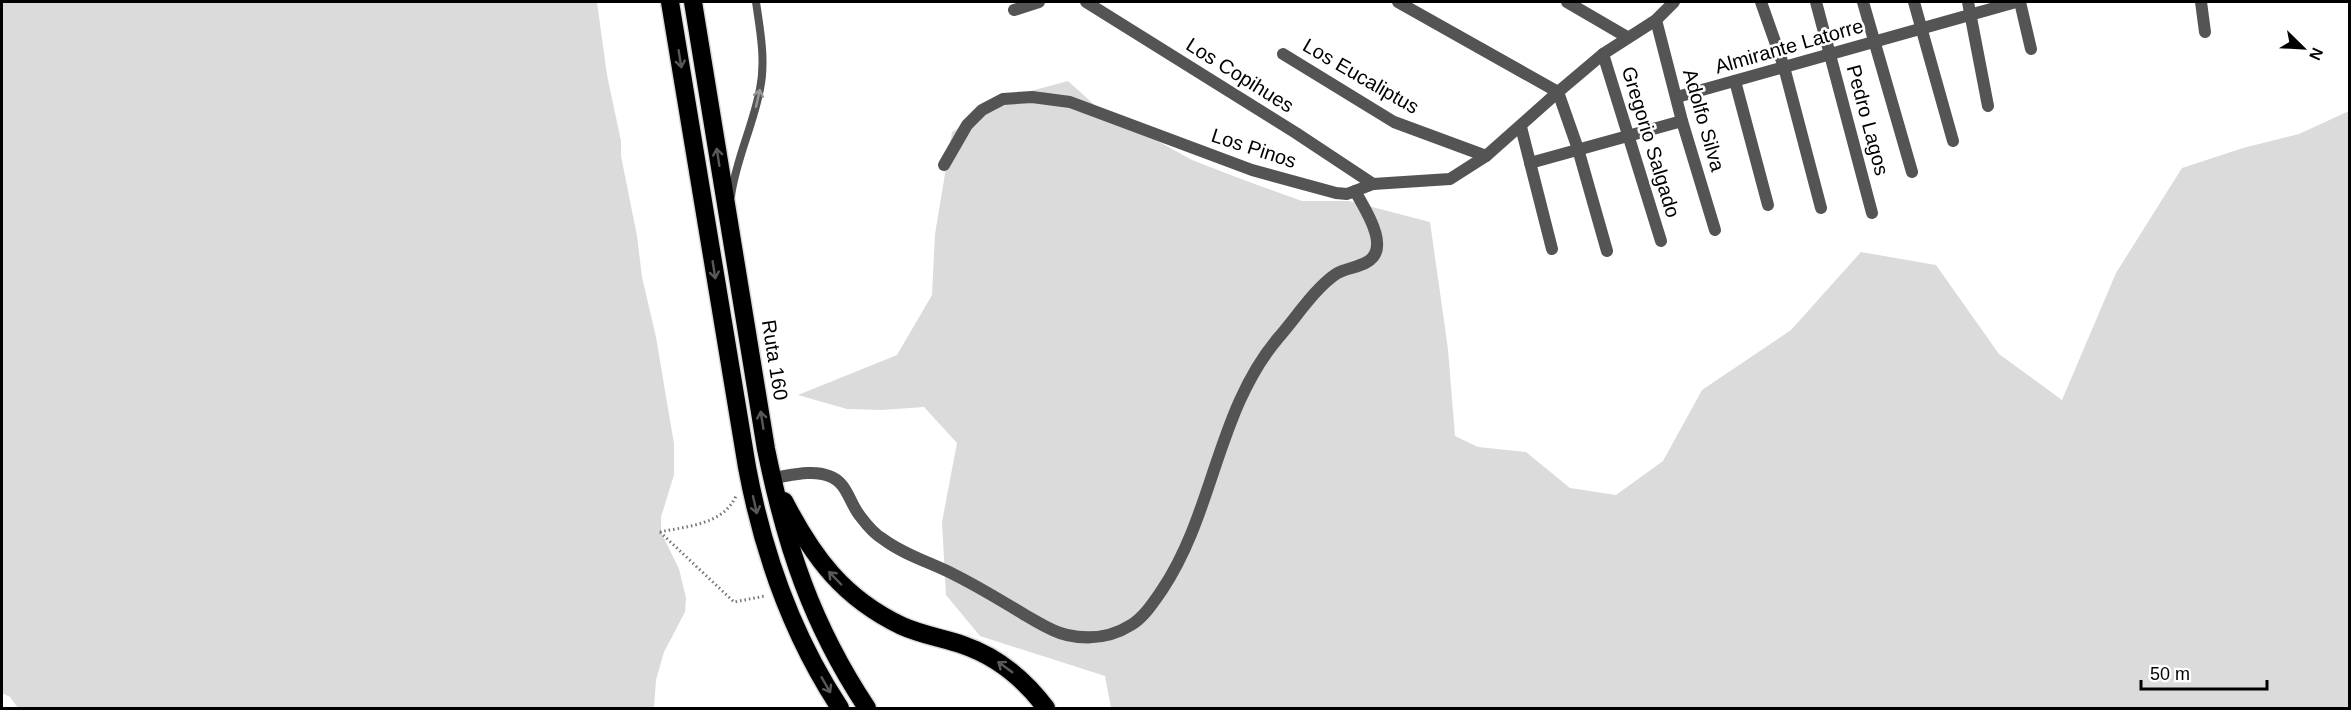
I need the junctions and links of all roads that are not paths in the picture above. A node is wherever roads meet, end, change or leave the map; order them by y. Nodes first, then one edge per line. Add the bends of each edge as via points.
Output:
1 (670, 2) edge
2 (693, 2) edge
3 (756, 2) edge
4 (1039, 2) edge
5 (1086, 2) edge
6 (1398, 2) edge
7 (1567, 2) edge
8 (1674, 2) edge
9 (1761, 2) edge
10 (1816, 2) edge
11 (1863, 2) edge
12 (1914, 2) edge
13 (2018, 2) edge
14 (2201, 2) edge
15 (1970, 7) edge
16 (1014, 10) dead end
17 (1656, 20) junction
18 (1921, 28) junction
19 (2205, 32) dead end
20 (1627, 37) junction
21 (1875, 41) junction
22 (2031, 49) dead end
23 (1283, 54) dead end
24 (1603, 54) junction
25 (1830, 54) junction
26 (1784, 68) junction
27 (1735, 81) junction
28 (1558, 92) junction
29 (1677, 98) junction
30 (1988, 106) dead end
31 (1682, 121) junction
32 (1521, 127) junction
33 (1630, 135) junction
34 (1953, 141) dead end
35 (1578, 149) junction
36 (1486, 156) junction
37 (1530, 163) junction
38 (944, 165) dead end
39 (1912, 172) dead end
40 (1373, 184) junction
41 (1356, 191) junction
42 (1768, 205) dead end
43 (1821, 208) dead end
44 (1872, 213) dead end
45 (728, 215) junction
46 (1715, 230) dead end
47 (1661, 241) dead end
48 (1552, 249) dead end
49 (1606, 250) dead end
50 (772, 478) junction
51 (840, 708) edge
52 (867, 708) edge
53 (1046, 708) edge

1 -> 51 highway via 759,526 781,592 808,653
45 -> 2 highway, Ruta 160
45 -> 3 lane via 736,168 761,87 762,50
4 - 16 street
5 - 40 street, Los Copihues
6 - 28 street
7 - 20 street
8 - 17 street, Los Pinos
9 - 26 street
10 - 25 street, Pedro Lagos
11 - 21 street
12 - 18 street
13 - 15 street, Almirante Latorre
13 - 22 street
14 - 19 street
15 - 18 street, Almirante Latorre
15 - 30 street
17 - 20 street, Los Pinos
17 - 29 street, Adolfo Silva
18 - 21 street, Almirante Latorre
18 - 34 street
20 - 24 street, Los Pinos
21 - 25 street, Almirante Latorre
21 - 39 street
23 - 36 street, Los Eucaliptus via 1394,122
24 - 28 street, Los Pinos
24 - 33 street, Gregorio Salgado
25 - 26 street, Almirante Latorre
25 - 44 street, Pedro Lagos
26 - 27 street, Almirante Latorre
26 - 43 street
27 - 29 street, Almirante Latorre
27 - 42 street
28 - 32 street, Los Pinos
28 - 35 street
29 - 31 street, Adolfo Silva
31 - 33 street
31 - 46 street, Adolfo Silva
32 - 36 street, Los Pinos
32 - 37 street
33 - 35 street
33 - 47 street, Gregorio Salgado
35 - 37 street
35 - 49 street
36 - 40 street, Los Pinos via 1450,179
37 - 48 street
38 - 41 street, Los Pinos via 967,125 982,110 1003,99 1032,97 1070,102 1252,170 1336,193
40 - 41 street, Los Pinos
41 - 50 street via 1376,230 1375,255 1329,280 1271,346 1233,418 1191,536 1171,577 1152,606 1121,632 1085,638 1065,635 882,539 858,514 842,484 830,476
50 -> 45 highway, Ruta 160
50 - 52 highway, Ruta 160 via 785,533 810,603
53 -> 50 highway via 1022,680 994,660 962,645 904,627 848,591 816,558

